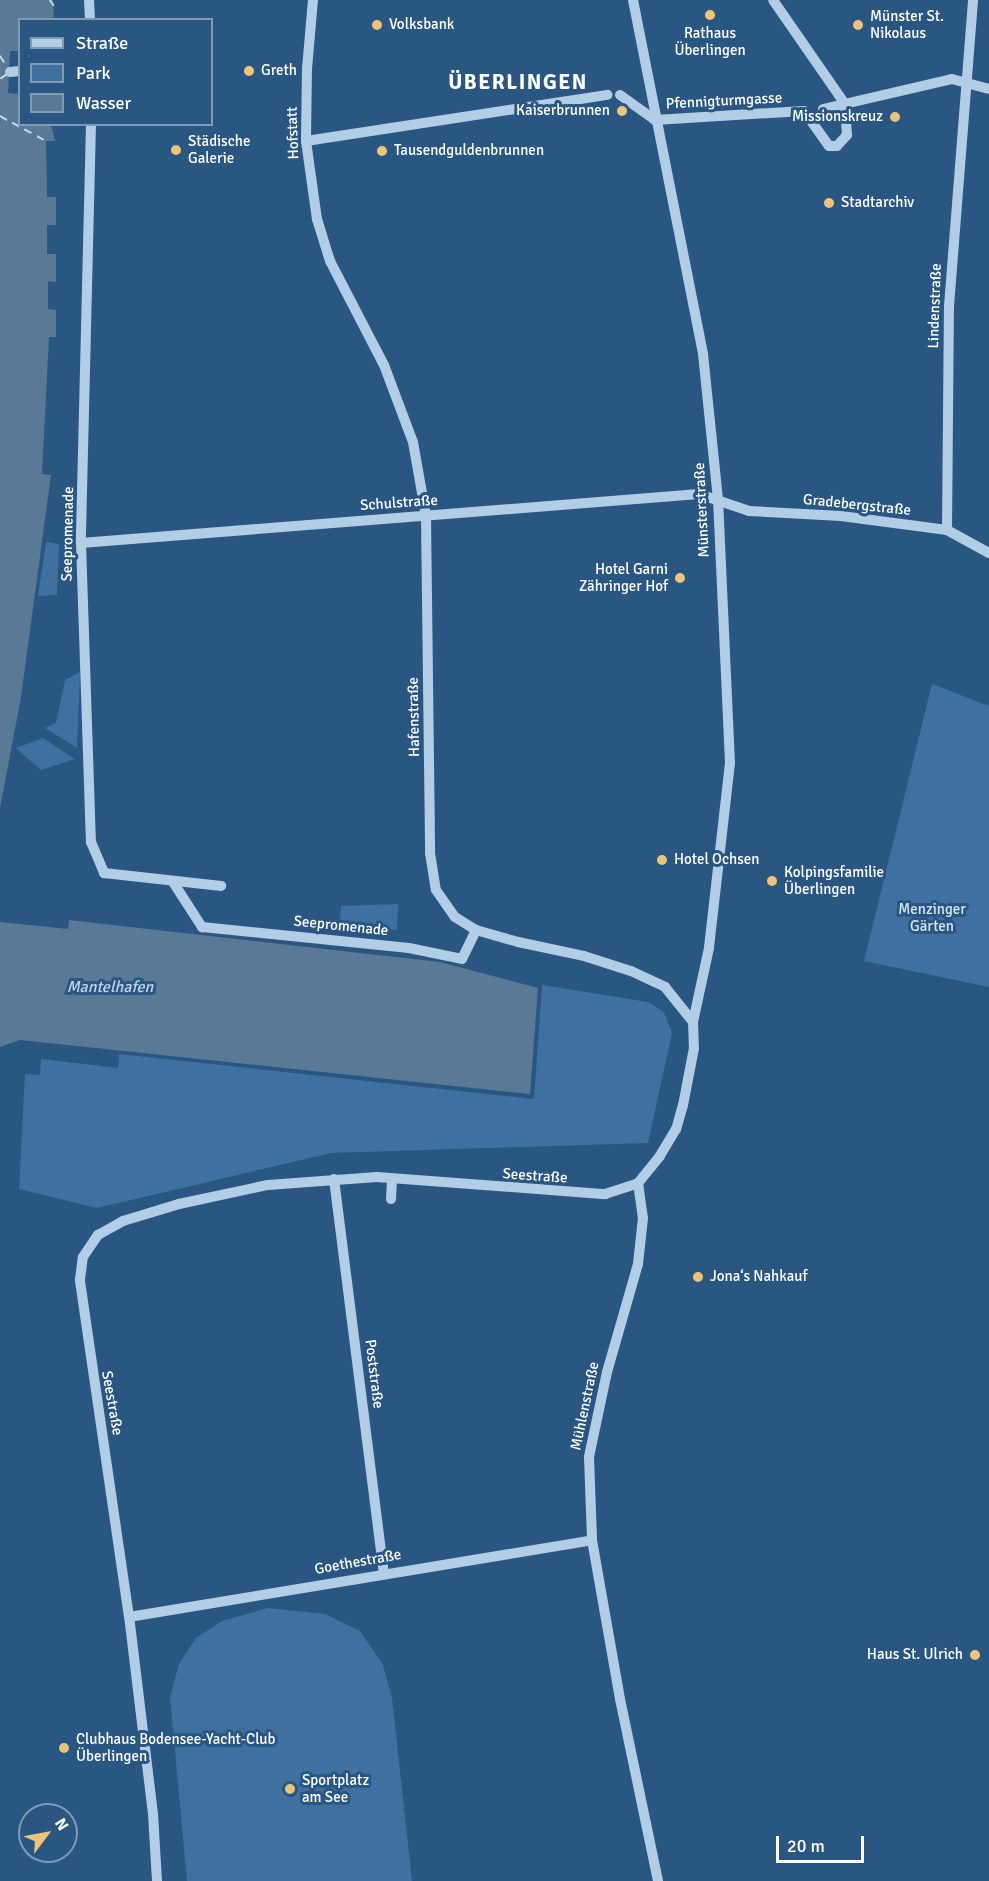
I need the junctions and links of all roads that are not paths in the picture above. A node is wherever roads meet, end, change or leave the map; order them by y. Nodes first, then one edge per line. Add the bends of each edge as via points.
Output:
1 (89, 0) edge
2 (313, 0) edge
3 (633, 0) edge
4 (773, 0) edge
5 (973, 0) edge
6 (90, 18) edge
7 (966, 84) junction
8 (989, 89) edge
9 (608, 95) dead end
10 (620, 95) dead end
11 (845, 104) junction
12 (823, 109) dead end
13 (655, 120) junction
14 (91, 126) edge
15 (306, 141) junction
16 (330, 261) joint
17 (718, 499) junction
18 (426, 516) junction
19 (947, 530) junction
20 (81, 543) junction
21 (989, 553) edge
22 (172, 882) junction
23 (221, 886) dead end
24 (476, 930) junction
25 (693, 1022) junction
26 (334, 1179) junction
27 (392, 1179) junction
28 (638, 1183) junction
29 (391, 1199) dead end
30 (592, 1540) junction
31 (384, 1573) junction
32 (129, 1617) junction
33 (157, 1881) edge
34 (658, 1881) edge

1 - 6 street
2 - 15 street, Hofstatt
3 - 13 street, Münsterstraße
4 - 11 street
5 - 7 street, Lindenstraße
7 - 8 street
7 - 11 street via 952,79
7 - 19 street, Lindenstraße via 949,306
9 - 15 street
10 - 13 street
11 - 12 street
11 - 13 street, Pfennigturmgasse via 847,135 837,146 829,146 804,111
13 - 17 street, Münsterstraße via 703,354
14 - 20 street, Seepromenade
15 - 16 street, Hofstatt via 317,219
16 - 18 street, Hafenstraße via 384,365 413,442
17 - 18 street, Schulstraße via 699,494 640,496
17 - 19 street, Gradebergstraße via 749,510 841,516
17 - 25 street, Münsterstraße via 730,763 709,948
18 - 20 street, Schulstraße
18 - 24 street, Hafenstraße via 430,853 442,902 455,917
19 - 21 street, Gradebergstraße
20 - 22 street, Seepromenade via 90,842 104,873
22 - 23 street, Seepromenade
22 - 24 street, Seepromenade via 202,927 409,948 462,958
24 - 25 street, Hafenstraße via 632,971 665,987
25 - 28 street via 694,1048 676,1129
26 - 27 street, Seestraße
26 - 31 street, Poststraße via 356,1328
26 - 32 street, Seestraße via 268,1185 179,1204 123,1221 98,1235 83,1257 80,1280 89,1353
27 - 28 street, Seestraße via 591,1194 605,1194
27 - 29 street
28 - 30 street, Mühlenstraße via 643,1218 638,1264 607,1372 589,1456
30 - 31 street, Goethestraße
30 - 34 street, Mühlenstraße
31 - 32 street, Goethestraße
32 - 33 street, Seestraße via 153,1814

